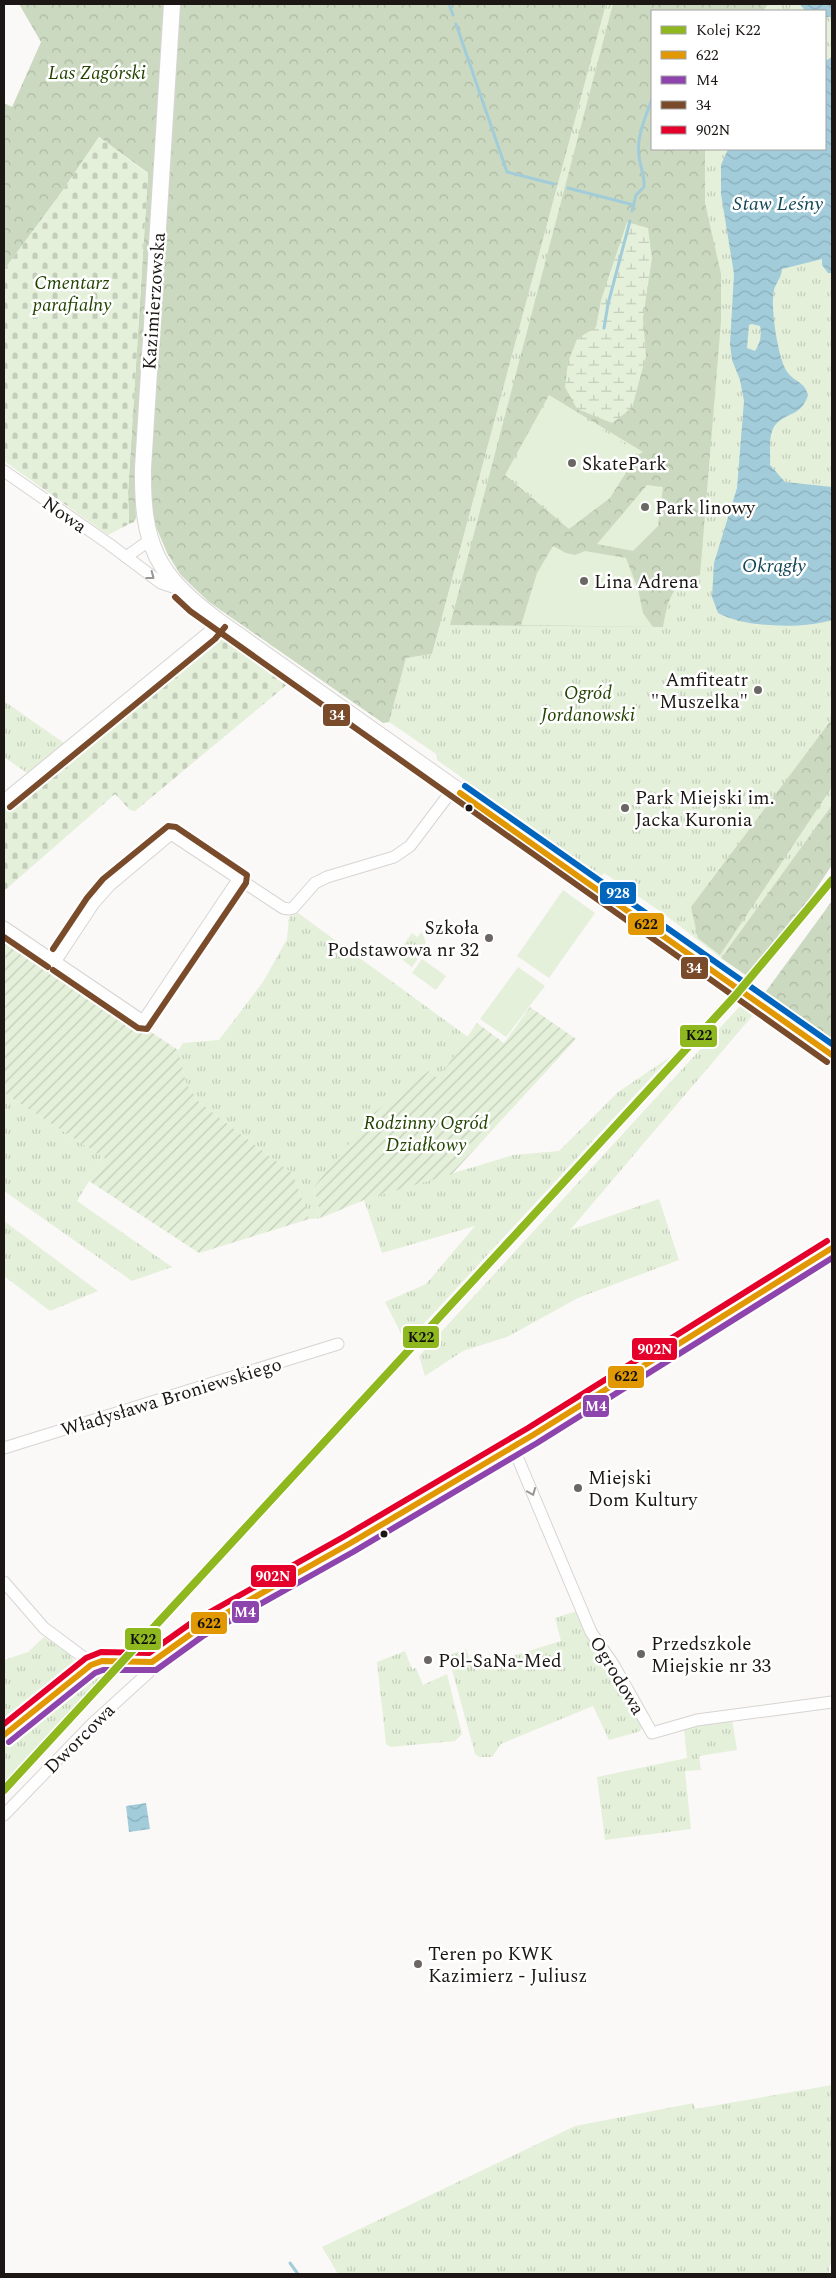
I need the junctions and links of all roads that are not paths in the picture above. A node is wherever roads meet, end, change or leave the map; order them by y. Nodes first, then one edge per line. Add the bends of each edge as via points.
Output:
1 (172, 4) edge
2 (4, 471) edge
3 (150, 540) junction
4 (126, 557) junction
5 (179, 588) junction
6 (218, 621) junction
7 (453, 788) junction
8 (4, 800) edge
9 (239, 878) junction
10 (4, 927) edge
11 (55, 962) junction
12 (832, 1055) edge
13 (832, 1248) edge
14 (338, 1344) dead end
15 (513, 1447) junction
16 (4, 1448) edge
17 (4, 1582) edge
18 (152, 1662) junction
19 (91, 1665) junction
20 (832, 1702) edge
21 (4, 1735) edge
22 (4, 1815) edge

1 - 3 street, Kazimierzowska via 143,468 142,505
2 - 4 street, Nowa
3 - 4 street
3 - 5 street, Kazimierzowska via 160,563
4 -> 5 street, Nowa via 161,583
5 - 6 street, Kazimierzowska
6 - 7 street, Kazimierzowska
6 - 8 street via 209,632
7 - 9 street via 403,852 315,883 293,908 283,908
7 - 12 street, Kazimierzowska
9 - 11 street via 171,834 110,885 94,903
9 - 11 street via 143,1022
10 - 11 street
13 - 15 street
14 - 16 street, Władysława Broniewskiego
15 - 18 street via 198,1629
15 -> 20 street, Ogrodowa via 591,1632 652,1733 697,1720
17 - 19 street via 44,1628
18 - 19 street via 102,1661
18 - 22 street, Dworcowa via 148,1673 92,1724
19 - 21 street

